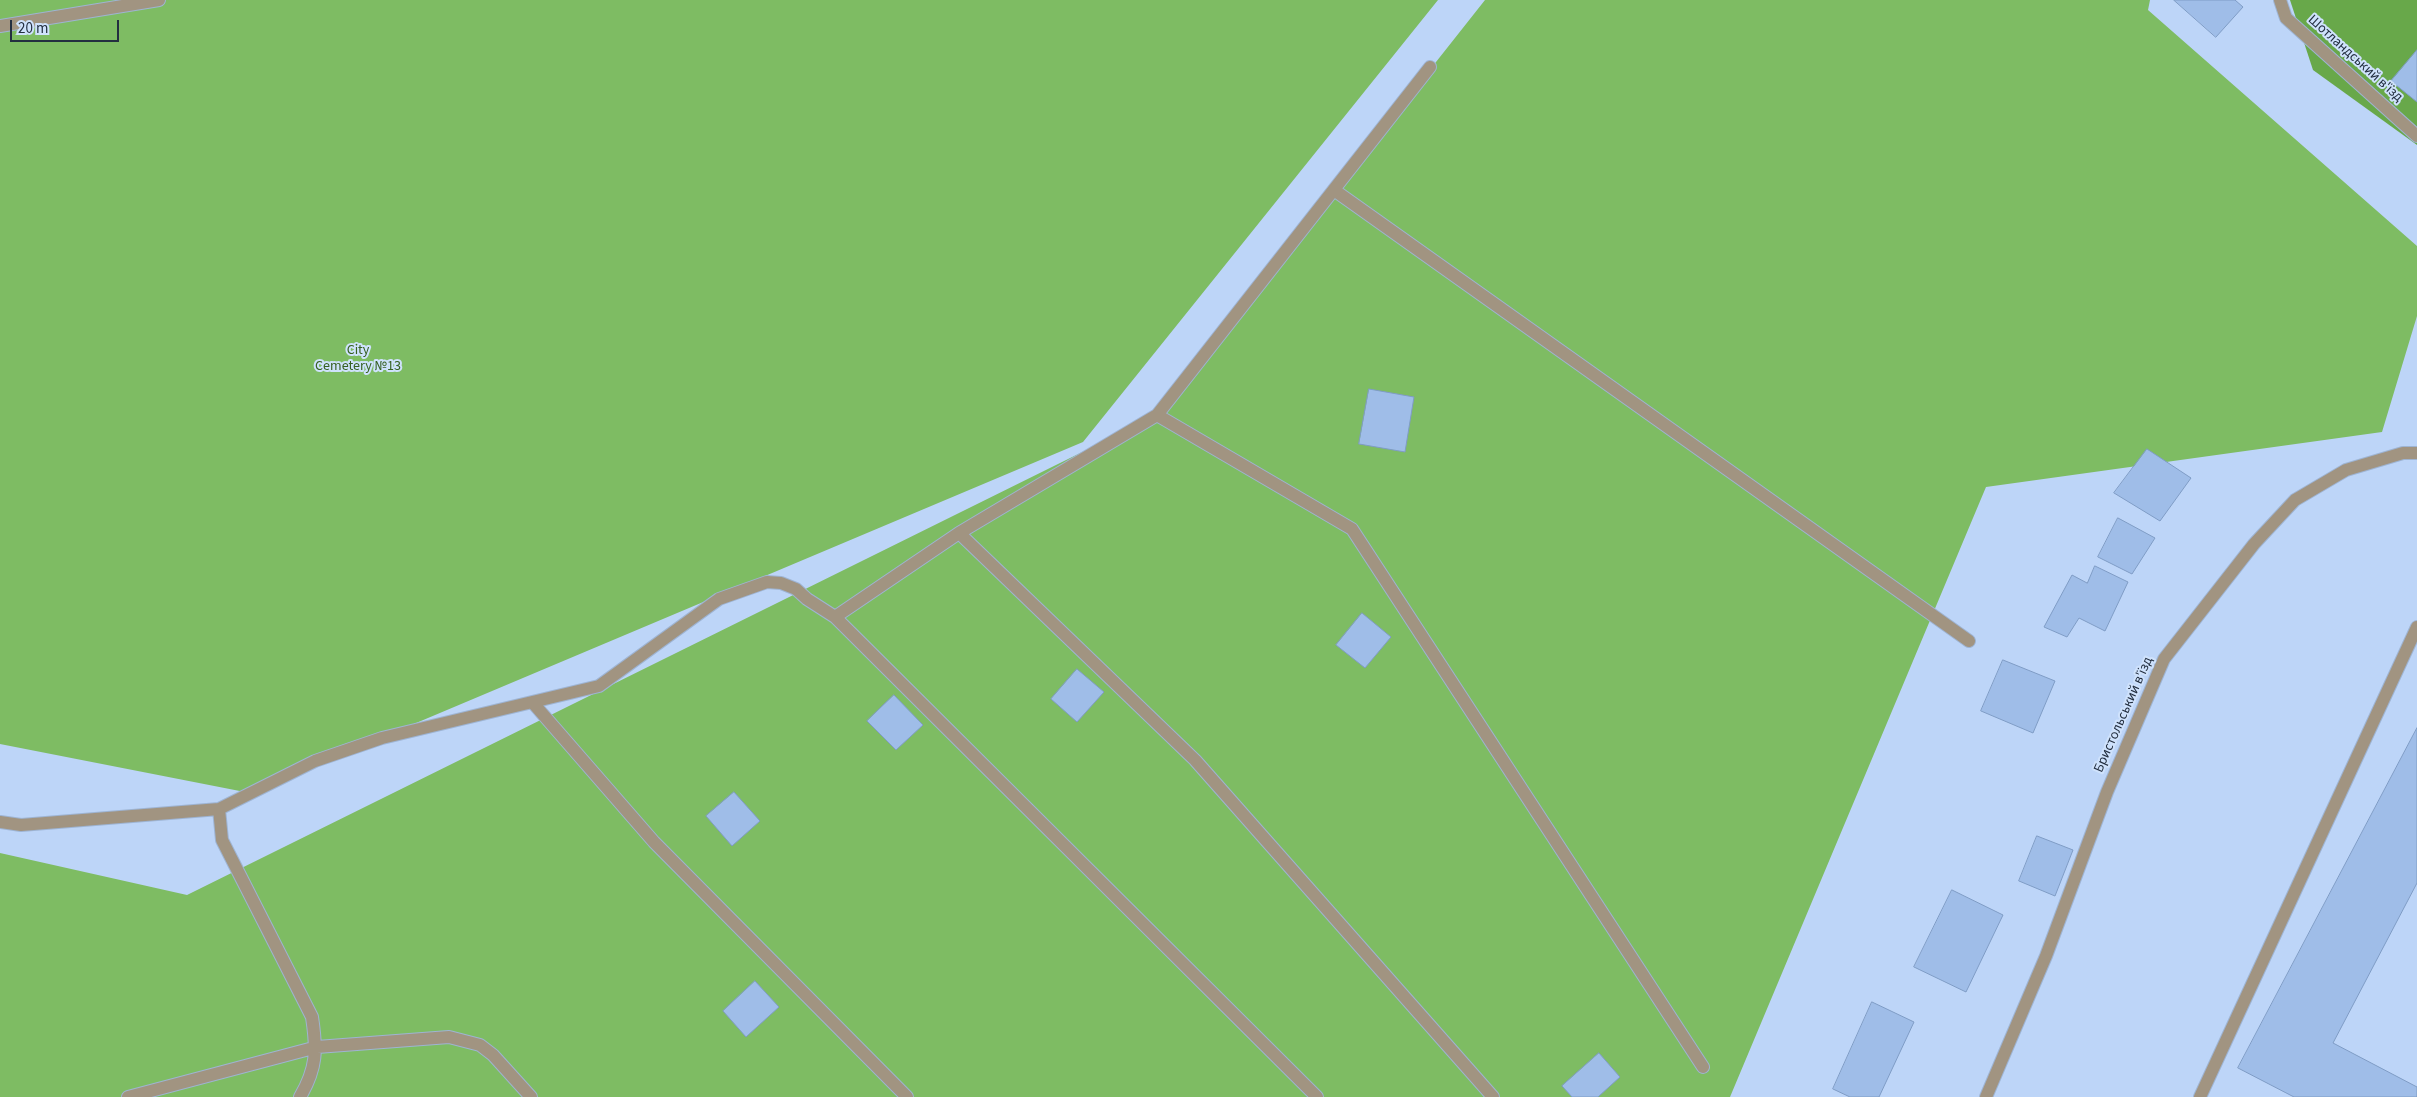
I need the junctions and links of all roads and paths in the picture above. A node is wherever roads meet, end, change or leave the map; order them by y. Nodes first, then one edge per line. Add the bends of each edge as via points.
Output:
1 (159, 0) edge
2 (2280, 0) edge
3 (0, 26) edge
4 (1430, 67) dead end
5 (2417, 136) edge
6 (1334, 190) junction
7 (1157, 415) junction
8 (2417, 453) edge
9 (959, 533) junction
10 (835, 617) junction
11 (2417, 627) edge
12 (1970, 641) dead end
13 (533, 703) junction
14 (219, 810) junction
15 (0, 822) edge
16 (317, 1047) junction
17 (1703, 1067) dead end
18 (128, 1097) edge
19 (300, 1097) edge
20 (531, 1097) edge
21 (906, 1097) edge
22 (1317, 1097) edge
23 (1492, 1097) edge
24 (1986, 1097) edge
25 (2200, 1097) edge

1 - 3 street
2 - 5 street, Шотландський в'їзд via 2286,18
4 - 6 street
6 - 7 street
6 - 12 street
7 - 9 street
7 - 17 street via 1352,529
8 - 24 street, Бристольський в'їзд via 2403,453 2346,470 2295,500 2254,544 2164,659 2107,792 2046,956
9 - 10 street
9 - 23 street via 1195,760
10 - 13 street via 796,589 782,583 752,586 719,599 599,686
10 - 22 street
11 - 25 street
13 - 14 street via 382,738 315,761
13 - 21 street via 654,842
14 - 15 street via 21,825
14 - 16 street via 222,840 312,1017
16 - 18 street
16 - 19 street via 312,1077
16 - 20 street via 449,1037 465,1039 493,1055

